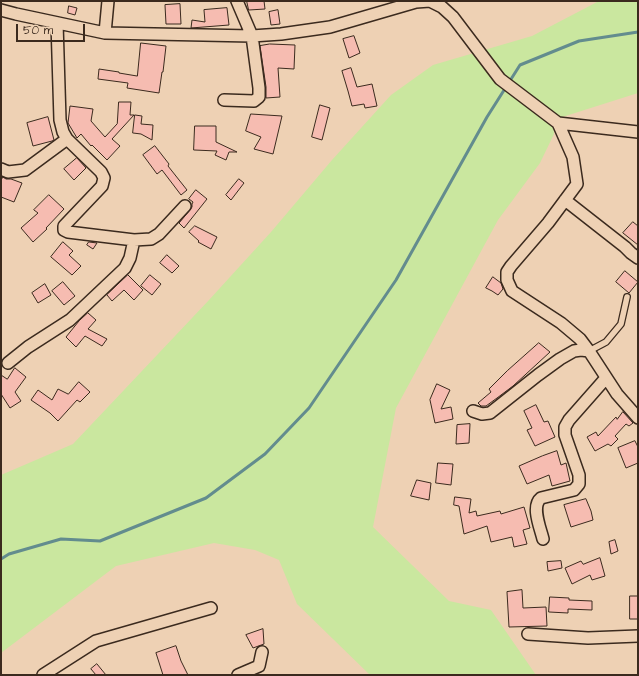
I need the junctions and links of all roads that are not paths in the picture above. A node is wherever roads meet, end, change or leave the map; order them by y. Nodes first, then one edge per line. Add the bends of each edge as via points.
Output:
1 (108, 1) edge
2 (237, 1) edge
3 (430, 1) edge
4 (1, 10) edge
5 (57, 23) junction
6 (105, 33) junction
7 (252, 36) junction
8 (224, 100) dead end
9 (558, 123) junction
10 (638, 132) edge
11 (67, 139) junction
12 (1, 169) edge
13 (565, 200) junction
14 (185, 206) dead end
15 (134, 240) junction
16 (638, 258) edge
17 (627, 297) dead end
18 (589, 351) junction
19 (8, 362) dead end
20 (606, 378) junction
21 (473, 411) dead end
22 (638, 418) edge
23 (543, 539) dead end
24 (211, 608) dead end
25 (528, 634) dead end
26 (638, 636) edge
27 (262, 652) dead end
28 (43, 675) edge
29 (238, 675) edge

1 - 6 street
2 - 7 street
3 - 7 street via 416,2 330,27
3 - 9 street via 453,17 500,79
4 - 5 street
5 - 6 street
5 - 11 street via 60,120
6 - 7 street
7 - 8 street via 259,97 254,101
9 - 10 street
9 - 13 street via 573,157 578,184
11 - 12 street via 25,170 8,172
11 - 15 street via 104,178 102,186 64,226 64,230
13 - 16 street
13 - 18 street via 511,266 507,272 507,280 512,291 561,323 580,339
14 - 15 street via 160,234 151,239
15 - 19 street via 125,268 70,320 28,346
17 - 18 lane via 621,324 606,342
18 - 20 street
18 - 21 street via 574,351 560,359 490,413
20 - 22 street
20 - 23 street via 565,427 565,435 579,475 579,484 574,490 537,501 536,509
24 - 28 street via 96,641
25 - 26 street via 588,638
27 - 29 street via 260,666

